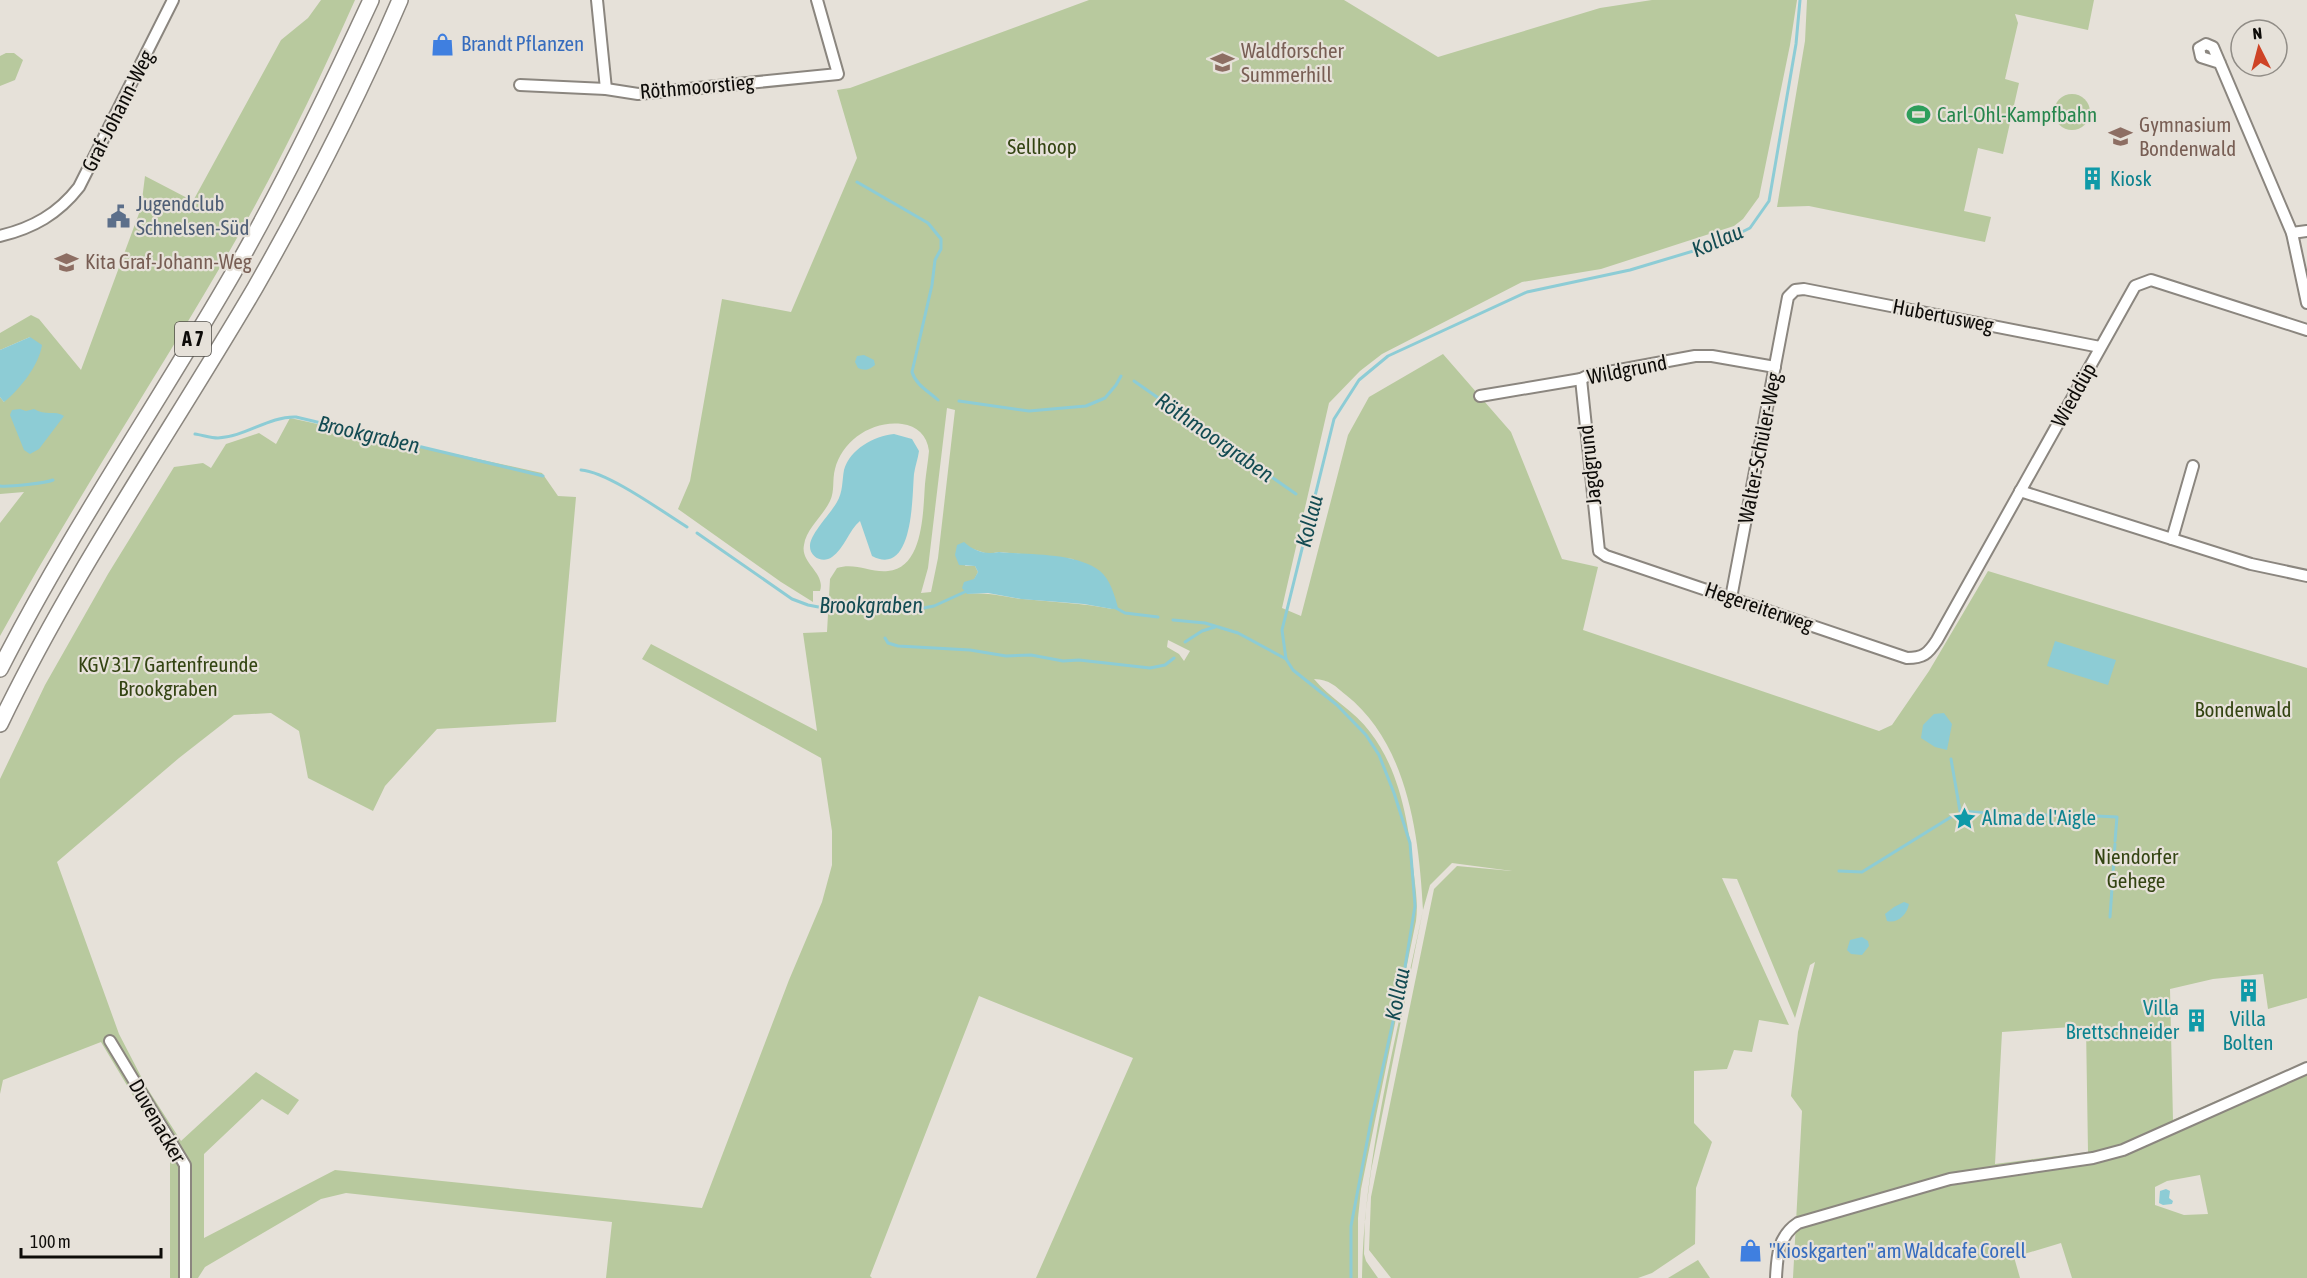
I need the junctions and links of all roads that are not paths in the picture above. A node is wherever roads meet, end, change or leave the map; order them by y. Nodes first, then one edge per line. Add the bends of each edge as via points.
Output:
1 (173, 0) edge
2 (371, 0) edge
3 (400, 0) edge
4 (597, 0) edge
5 (817, 0) edge
6 (2220, 63) dead end
7 (520, 85) dead end
8 (606, 89) junction
9 (2307, 231) edge
10 (2292, 233) junction
11 (0, 236) edge
12 (1788, 297) joint
13 (2307, 303) edge
14 (2307, 330) edge
15 (2100, 348) junction
16 (1775, 367) junction
17 (1581, 379) junction
18 (1480, 396) dead end
19 (2193, 466) dead end
20 (2020, 491) junction
21 (2172, 539) junction
22 (1599, 551) joint
23 (2307, 576) edge
24 (1731, 598) junction
25 (1921, 658) joint
26 (0, 669) edge
27 (0, 724) edge
28 (110, 1041) dead end
29 (2307, 1068) edge
30 (185, 1278) edge
31 (1776, 1278) edge

1 - 11 street, Graf-Johann-Weg via 79,188 52,214 26,229
2 - 26 highway, A 7 via 275,198 36,600
3 - 27 highway, A 7 via 293,219 54,621
4 - 8 street
5 - 8 street, Röthmoorstieg via 838,74 638,94
6 - 10 street
7 - 8 street, Röthmoorstieg
9 - 10 street
10 - 13 street
12 - 15 street, Hubertusweg via 1795,290 1804,289
12 - 16 street, Walter-Schüler-Weg
14 - 15 street, Wieddüp via 2151,280 2134,286
15 - 20 street, Wieddüp
16 - 17 street, Wildgrund via 1695,356
16 - 24 street, Walter-Schüler-Weg
17 - 18 street, Wildgrund
17 - 22 street, Jagdgrund
19 - 21 street
20 - 21 street
20 - 25 street, Wieddüp via 1929,653
21 - 23 street via 2251,564
22 - 24 street, Hegereiterweg
24 - 25 street, Hegereiterweg via 1906,658
28 - 30 street, Duvenacker via 185,1165
29 - 31 street via 2123,1150 1950,1179 1798,1223 1788,1229 1779,1246

